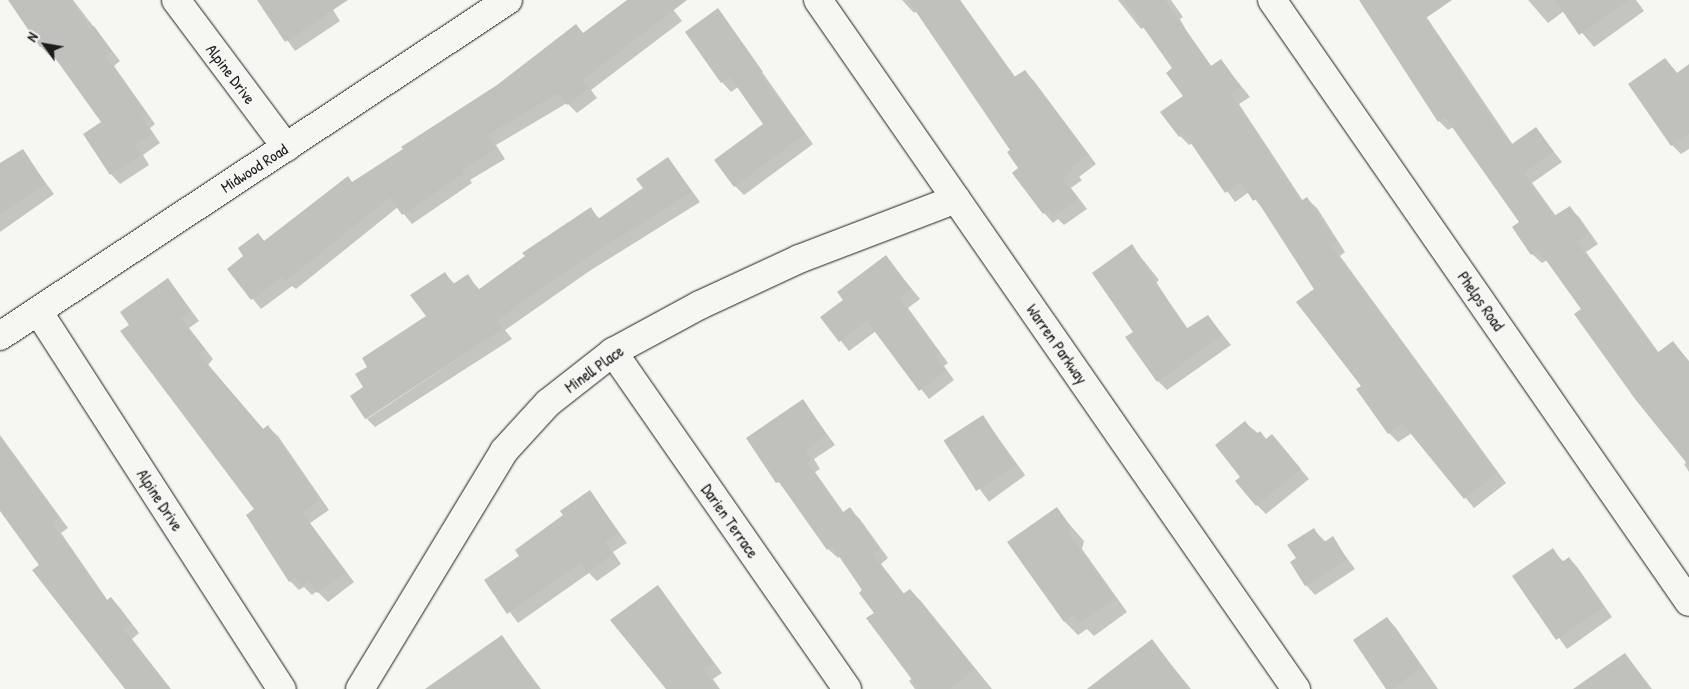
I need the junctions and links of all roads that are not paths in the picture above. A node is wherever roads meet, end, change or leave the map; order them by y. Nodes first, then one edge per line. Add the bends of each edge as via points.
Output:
1 (176, 0) edge
2 (508, 0) edge
3 (818, 0) edge
4 (1272, 0) edge
5 (286, 147) junction
6 (956, 199) junction
7 (38, 311) junction
8 (0, 336) edge
9 (613, 352) junction
10 (1689, 602) edge
11 (282, 689) edge
12 (360, 689) edge
13 (847, 689) edge
14 (1296, 689) edge

1 - 5 street, Alpine Drive
2 - 5 street, Midwood Road
3 - 6 street, Warren Parkway
4 - 10 street, Phelps Road
5 - 7 street, Midwood Road
6 - 9 street, Minell Place via 799,259 700,305
6 - 14 street, Warren Parkway
7 - 8 street, Midwood Road
7 - 11 street, Alpine Drive
9 - 12 street, Minell Place via 548,403 504,452
9 - 13 street, Darien Terrace

